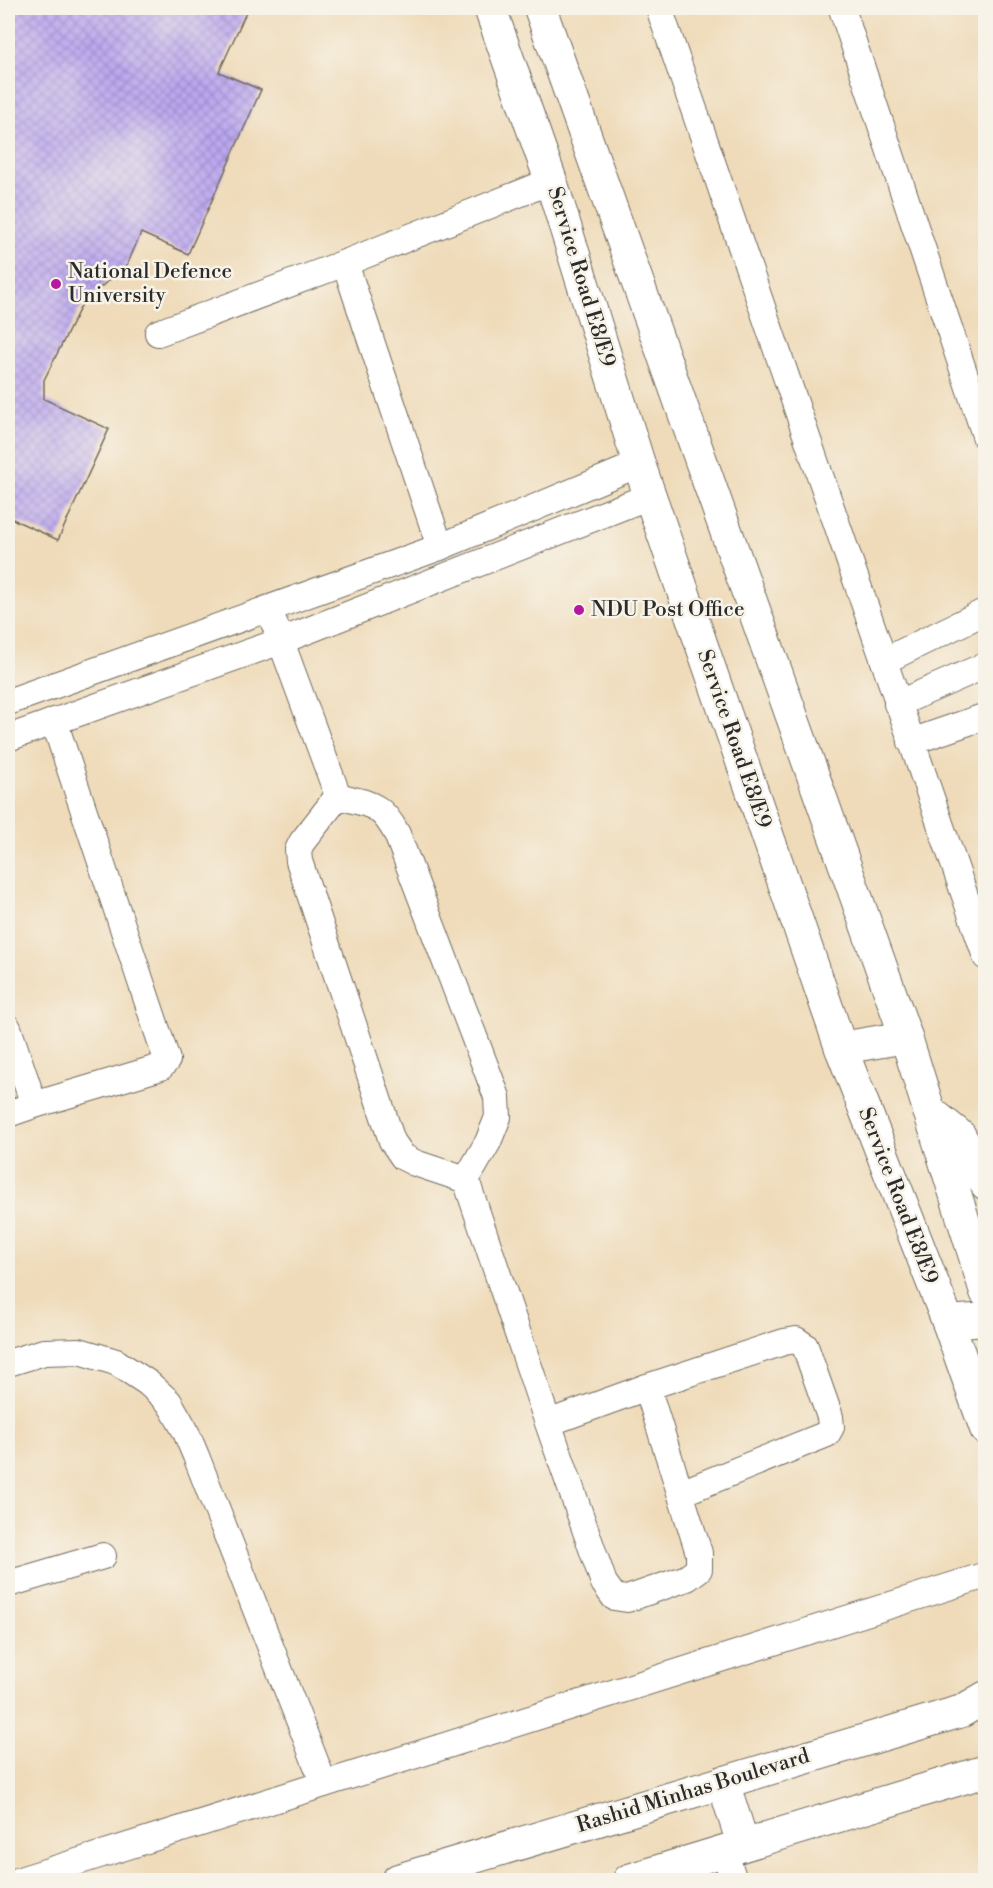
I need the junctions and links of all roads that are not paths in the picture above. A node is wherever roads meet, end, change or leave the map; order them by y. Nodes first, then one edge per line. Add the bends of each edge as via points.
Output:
1 (490, 8) edge
2 (540, 8) edge
3 (659, 8) edge
4 (842, 9) dead end
5 (551, 181) junction
6 (345, 264) junction
7 (158, 333) dead end
8 (986, 438) edge
9 (639, 464) junction
10 (650, 496) junction
11 (440, 547) junction
12 (269, 609) junction
13 (986, 610) edge
14 (281, 641) junction
15 (884, 661) junction
16 (986, 665) edge
17 (8, 702) edge
18 (897, 704) junction
19 (986, 716) edge
20 (54, 721) junction
21 (8, 738) edge
22 (911, 742) junction
23 (338, 796) junction
24 (986, 957) edge
25 (8, 1028) edge
26 (906, 1037) junction
27 (841, 1048) junction
28 (34, 1105) junction
29 (929, 1112) junction
30 (8, 1114) edge
31 (466, 1179) junction
32 (986, 1184) edge
33 (986, 1292) edge
34 (986, 1319) edge
35 (948, 1322) junction
36 (8, 1363) edge
37 (647, 1387) junction
38 (548, 1423) junction
39 (986, 1429) edge
40 (681, 1493) junction
41 (103, 1556) dead end
42 (986, 1575) edge
43 (8, 1584) edge
44 (986, 1697) edge
45 (986, 1771) edge
46 (723, 1782) junction
47 (324, 1784) junction
48 (733, 1848) junction
49 (690, 1871) edge
50 (20, 1881) edge
51 (398, 1881) edge
52 (629, 1881) edge
53 (734, 1881) edge

1 - 5 street, Service Road E8/E9
2 - 26 street
3 - 15 street
4 - 8 street
5 - 6 street
5 - 9 street, Service Road E8/E9
6 - 7 street
6 - 11 street
9 - 10 street, Service Road E8/E9
9 - 11 street
10 - 14 street
10 - 27 street, Service Road E8/E9
11 - 12 street
12 - 14 street
12 - 17 street
13 - 15 street
14 - 20 street
14 - 23 street
15 - 18 street
16 - 18 street
18 - 22 street
19 - 22 street
20 - 21 street
20 - 28 street via 167,1060 161,1067
22 - 24 street
23 - 31 street via 377,807 393,826 496,1097 498,1117
23 - 31 street via 298,850 392,1141 403,1157
25 - 28 street
26 - 27 street
26 - 29 street
27 - 35 street, Service Road E8/E9
28 - 30 street
29 - 32 street via 960,1136
29 - 33 street
31 - 38 street
34 - 35 street
35 - 39 street, Service Road E8/E9
36 - 47 street via 44,1352 79,1351 116,1362 169,1402 196,1456
37 - 38 street
37 - 40 street
37 - 40 street via 796,1340 805,1346 830,1417 827,1434
38 - 40 street via 604,1583 614,1597 627,1599 687,1578 699,1569 699,1553
41 - 43 street
42 - 47 street
44 - 46 street, Rashid Minhas Boulevard via 962,1711
45 - 48 street
46 - 48 street
46 - 51 street, Rashid Minhas Boulevard
47 - 50 street
48 - 49 street
48 - 53 street
49 - 52 street

